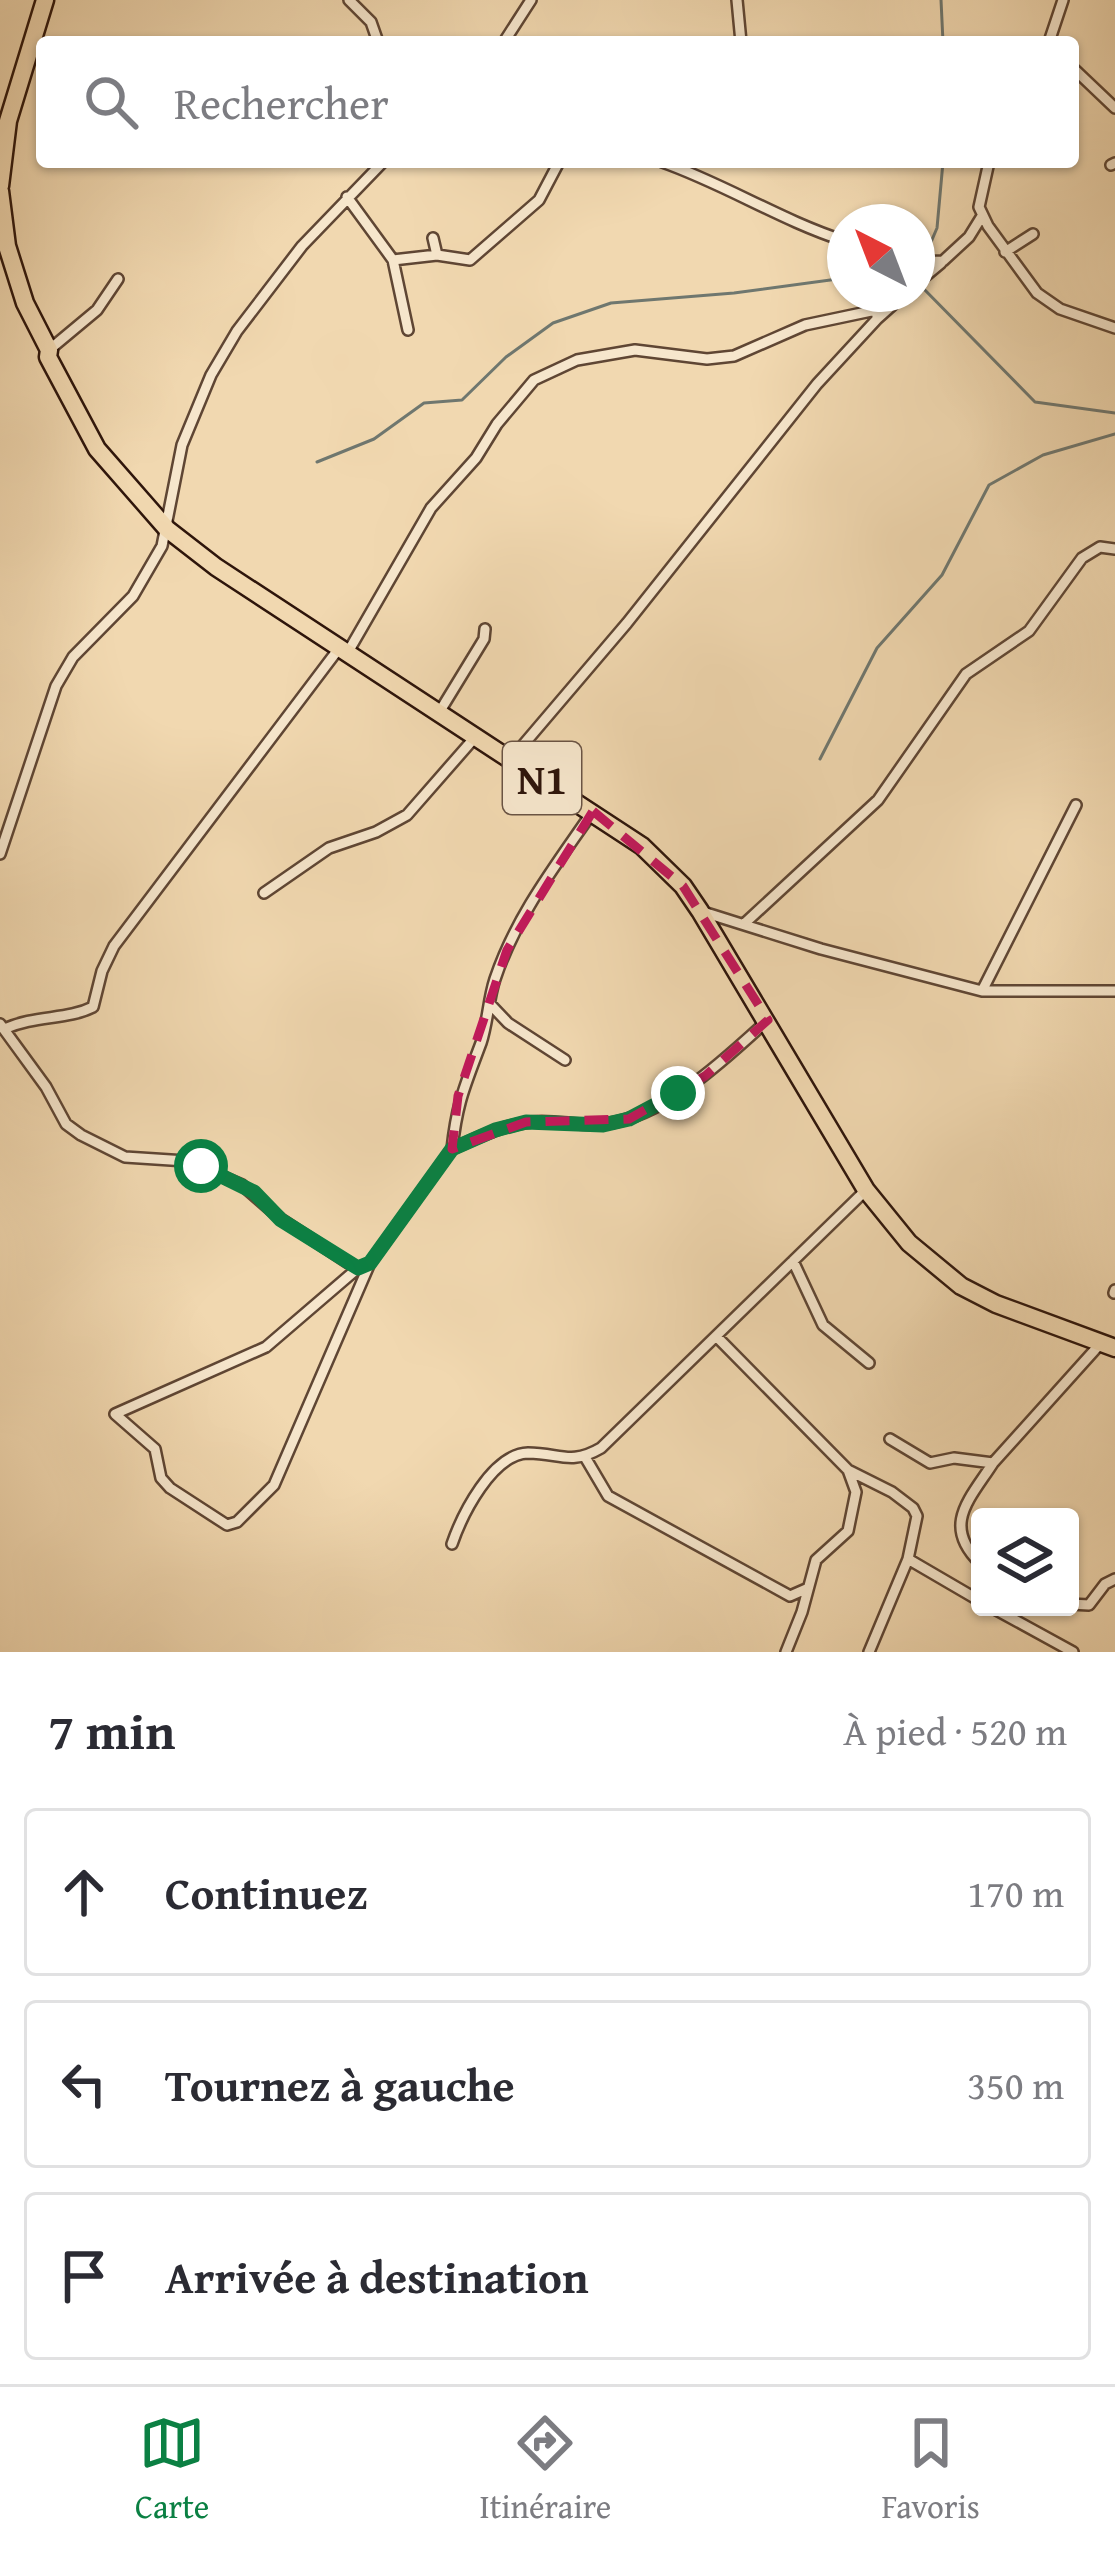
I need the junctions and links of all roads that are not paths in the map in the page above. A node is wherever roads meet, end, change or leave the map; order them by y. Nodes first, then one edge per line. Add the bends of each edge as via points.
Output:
1 (45, 0) edge
2 (349, 0) edge
3 (531, 0) edge
4 (737, 0) edge
5 (1063, 0) edge
6 (376, 36) edge
7 (508, 36) edge
8 (741, 36) edge
9 (1052, 36) edge
10 (1079, 74) edge
11 (1115, 108) edge
12 (377, 168) edge
13 (556, 168) edge
14 (680, 168) edge
15 (705, 168) edge
16 (987, 168) edge
17 (703, 176) junction
18 (0, 188) edge
19 (347, 196) junction
20 (982, 216) junction
21 (1033, 234) dead end
22 (827, 235) edge
23 (433, 238) dead end
24 (1005, 252) junction
25 (3, 253) edge
26 (436, 255) junction
27 (393, 260) junction
28 (935, 262) edge
29 (943, 262) junction
30 (935, 268) edge
31 (118, 279) dead end
32 (876, 312) edge
33 (880, 312) edge
34 (876, 315) junction
35 (1115, 328) edge
36 (408, 330) dead end
37 (49, 350) junction
38 (167, 529) junction
39 (1115, 549) edge
40 (485, 629) dead end
41 (344, 650) junction
42 (440, 711) junction
43 (477, 735) junction
44 (512, 758) junction
45 (1076, 805) dead end
46 (593, 811) junction
47 (0, 854) edge
48 (264, 893) dead end
49 (700, 911) junction
50 (744, 924) junction
51 (982, 991) junction
52 (1115, 991) edge
53 (490, 1004) junction
54 (768, 1020) junction
55 (2, 1027) edge
56 (565, 1060) dead end
57 (452, 1149) junction
58 (866, 1190) junction
59 (793, 1261) junction
60 (364, 1269) junction
61 (716, 1336) junction
62 (1108, 1346) edge
63 (869, 1363) dead end
64 (890, 1439) dead end
65 (585, 1457) junction
66 (993, 1463) junction
67 (848, 1470) junction
68 (452, 1544) dead end
69 (971, 1552) edge
70 (908, 1559) junction
71 (1115, 1579) edge
72 (806, 1589) junction
73 (971, 1595) edge
74 (1079, 1604) edge
75 (1007, 1616) edge
76 (786, 1652) edge
77 (868, 1652) edge
78 (1073, 1652) edge

1 - 18 highway, N1 via 8,121
2 - 6 street
3 - 7 street
4 - 8 street
5 - 9 street
10 - 11 street
12 - 19 street
13 - 26 street via 539,200 470,260
14 - 17 street
15 - 17 street
16 - 20 street
17 - 22 street
18 - 25 highway, N1
19 - 27 street
19 - 38 street via 264,294 211,375 182,445
20 - 24 street
20 - 29 street
21 - 24 street
23 - 26 street
24 - 35 street via 1048,304
25 - 37 highway, N1
26 - 27 street
27 - 36 street
28 - 29 street
29 - 30 street
31 - 37 street via 97,310
32 - 34 street
33 - 34 street
34 - 41 street via 805,325 734,356 634,350 578,360 534,380 431,508
34 - 44 street
37 - 38 highway, N1 via 97,449
38 - 41 highway, N1
38 - 47 street via 133,596 56,686
39 - 50 street via 1082,558 1029,631 965,674 878,800
40 - 42 street
41 - 42 highway, N1
41 - 55 street via 122,934 93,1006
42 - 43 highway, N1
43 - 44 highway, N1
43 - 48 street via 407,815 329,848
44 - 46 highway, N1
45 - 51 street
46 - 49 highway, N1 via 664,866
46 - 53 street via 528,904
49 - 50 street
49 - 54 highway, N1
50 - 51 street
51 - 52 street
53 - 56 street
53 - 57 street via 458,1096
54 - 57 street via 705,1076 629,1119 526,1122
54 - 58 highway, N1
55 - 60 street via 81,1136 125,1157 170,1158 222,1175
57 - 60 street
58 - 59 street
58 - 62 highway, N1 via 909,1243 961,1286
59 - 61 street
59 - 63 street via 823,1325
60 - 60 street via 276,1341 116,1414 155,1449 170,1488 227,1526 269,1492
61 - 65 street via 635,1419
61 - 67 street
62 - 66 street
64 - 66 street via 930,1462
65 - 68 street via 531,1453 508,1460 470,1502
65 - 72 street via 608,1496 790,1596
66 - 69 street via 959,1526
67 - 70 street via 914,1508
67 - 72 street via 856,1492 848,1532 816,1560
70 - 73 street
70 - 77 street
71 - 74 street via 1089,1605
72 - 76 street
75 - 78 street

